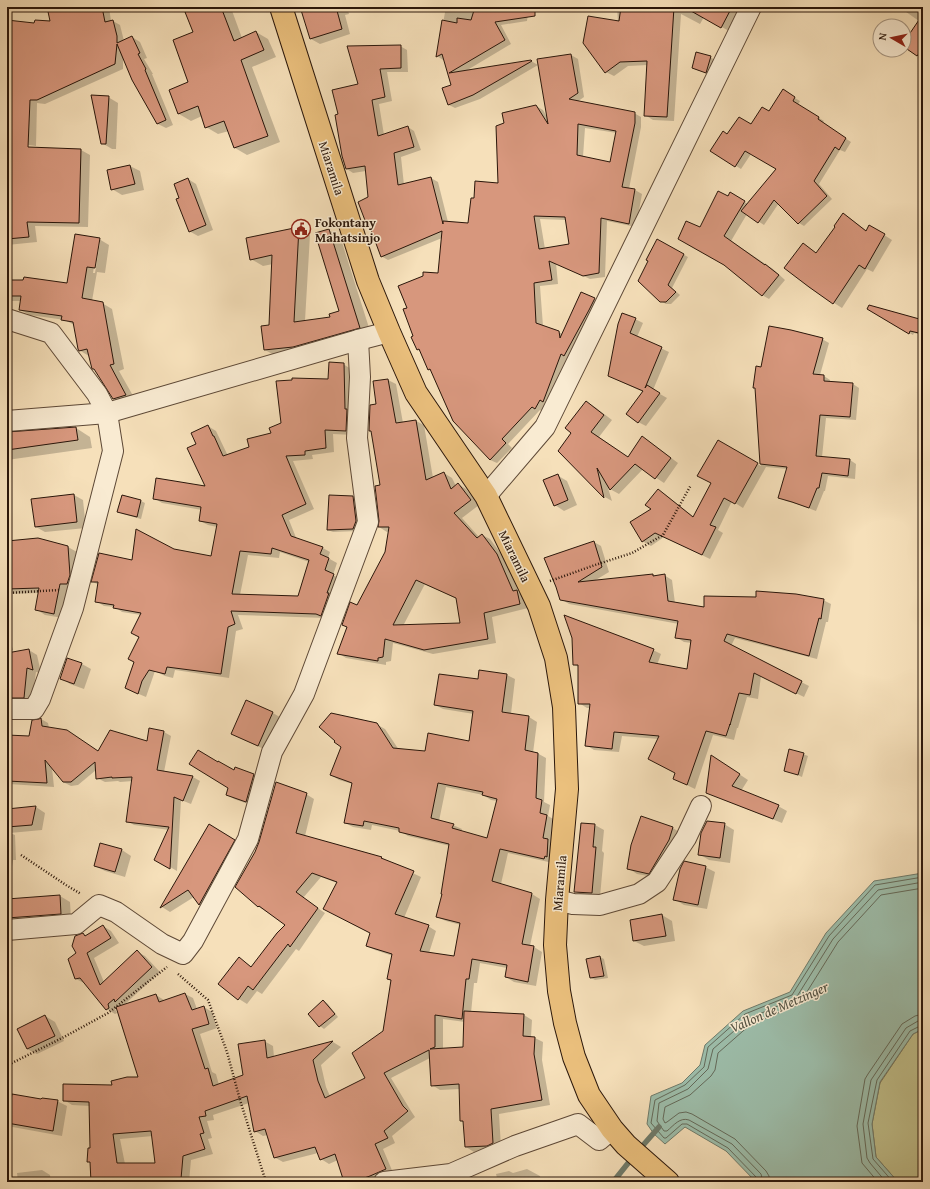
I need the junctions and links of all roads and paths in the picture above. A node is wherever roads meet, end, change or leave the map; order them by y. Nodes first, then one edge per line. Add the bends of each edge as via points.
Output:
1 (281, 7) edge
2 (751, 7) edge
3 (7, 319) edge
4 (389, 332) junction
5 (358, 340) junction
6 (107, 413) junction
7 (7, 421) edge
8 (691, 485) dead end
9 (486, 496) junction
10 (530, 588) junction
11 (7, 594) edge
12 (76, 598) junction
13 (7, 709) edge
14 (701, 806) dead end
15 (21, 855) dead end
16 (557, 900) junction
17 (99, 904) junction
18 (7, 930) edge
19 (175, 960) junction
20 (7, 1079) edge
21 (614, 1131) junction
22 (661, 1176) edge
23 (266, 1182) edge
24 (384, 1182) edge

1 - 4 main road, Miaramila via 368,281
2 - 9 street via 544,427
3 - 6 street via 51,333 97,394
4 - 5 street
4 - 9 main road, Miaramila via 416,393
5 - 6 street
5 - 19 street via 360,378 357,438 368,522 304,694 272,752 248,839 193,941
6 - 7 street
6 - 12 street via 113,451
8 - 10 path via 663,535 632,553
9 - 10 main road, Miaramila
10 - 16 main road, Miaramila via 539,606 556,658 564,707 568,789
11 - 12 path via 58,590
12 - 13 street via 40,699 34,709
14 - 16 street via 686,838 657,882 639,894 600,905 574,904
15 - 17 path
16 - 21 main road, Miaramila via 555,945 558,991 564,1023 589,1095
17 - 18 street via 76,924
17 - 19 street via 116,912 162,944
19 - 20 path via 108,1013 8,1065
19 - 23 path via 208,1000 227,1052
21 - 22 main road, Miaramila
21 - 24 street via 599,1140 578,1124 514,1146 451,1174

